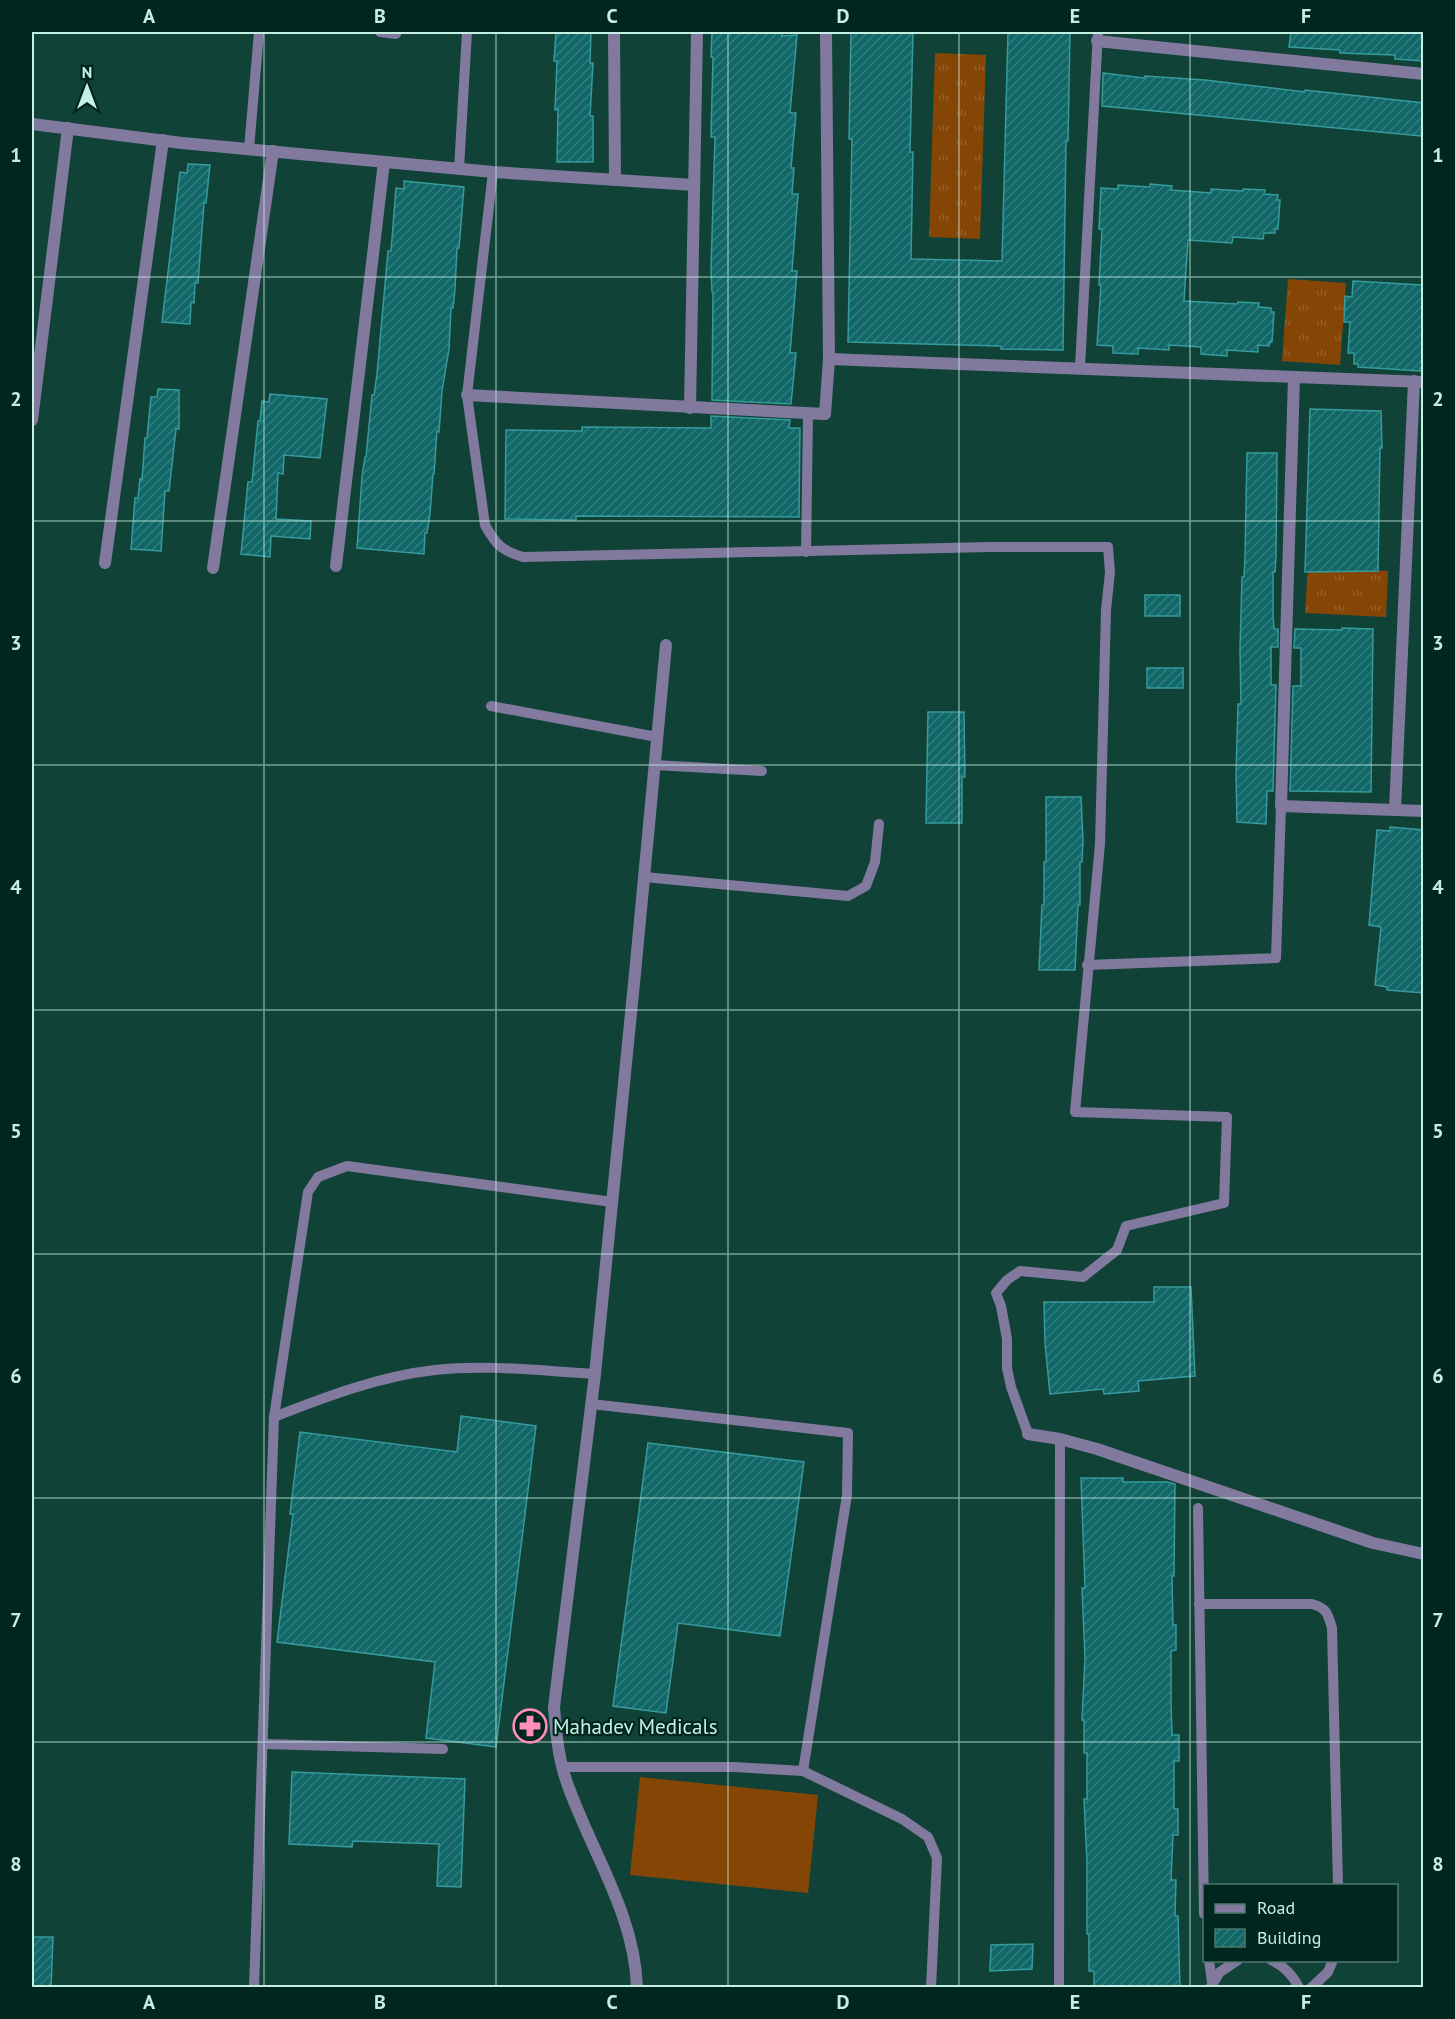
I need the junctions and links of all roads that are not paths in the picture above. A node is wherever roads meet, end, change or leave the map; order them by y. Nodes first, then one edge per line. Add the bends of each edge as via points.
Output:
1 (259, 32) edge
2 (380, 32) edge
3 (397, 32) edge
4 (467, 32) edge
5 (614, 32) edge
6 (697, 32) edge
7 (826, 32) edge
8 (1098, 36) edge
9 (1424, 74) edge
10 (32, 124) edge
11 (68, 129) junction
12 (164, 140) junction
13 (249, 149) junction
14 (273, 151) junction
15 (384, 162) junction
16 (459, 169) junction
17 (493, 172) junction
18 (615, 180) junction
19 (694, 185) junction
20 (829, 359) junction
21 (1080, 367) junction
22 (1294, 378) junction
23 (1419, 382) edge
24 (467, 395) junction
25 (690, 408) junction
26 (808, 414) junction
27 (32, 420) edge
28 (806, 552) junction
29 (105, 563) dead end
30 (336, 566) dead end
31 (213, 568) dead end
32 (666, 645) dead end
33 (491, 705) dead end
34 (657, 737) junction
35 (654, 765) junction
36 (762, 771) dead end
37 (1281, 806) junction
38 (1395, 810) junction
39 (1424, 811) edge
40 (879, 824) dead end
41 (644, 877) junction
42 (1087, 965) junction
43 (612, 1202) junction
44 (595, 1374) junction
45 (591, 1404) junction
46 (274, 1417) junction
47 (1028, 1434) joint
48 (1060, 1439) junction
49 (1198, 1508) dead end
50 (1424, 1554) edge
51 (1199, 1604) junction
52 (264, 1744) junction
53 (443, 1749) dead end
54 (562, 1767) junction
55 (803, 1771) junction
56 (1204, 1884) edge
57 (1338, 1884) edge
58 (1209, 1962) edge
59 (1235, 1962) edge
60 (1275, 1962) edge
61 (1332, 1962) edge
62 (1211, 1985) edge
63 (254, 1988) edge
64 (638, 1988) edge
65 (931, 1988) edge
66 (1059, 1988) edge
67 (1299, 1988) edge
68 (1311, 1988) edge

1 - 13 lane
2 - 3 lane
4 - 16 lane
5 - 18 street
6 - 19 street
7 - 20 street
8 - 9 street
8 - 21 lane
10 - 11 street
11 - 12 street
11 - 27 street
12 - 13 street
12 - 29 street
13 - 14 street
14 - 15 street
14 - 31 street
15 - 16 street
15 - 30 street
16 - 17 street
17 - 18 street
17 - 24 lane
18 - 19 street
19 - 25 street
20 - 21 street
20 - 26 street via 825,414
21 - 22 street
22 - 23 street
22 - 37 street
23 - 38 street
24 - 25 street
24 - 28 lane via 485,525 504,551 523,557
25 - 26 street
26 - 28 lane
28 - 42 lane via 1108,548 1100,844
32 - 34 street
33 - 34 lane
34 - 35 street
35 - 36 lane
35 - 41 street
37 - 38 street
37 - 42 lane via 1276,958
38 - 39 street
40 - 41 lane via 876,862 866,886 848,896
41 - 43 street
42 - 47 lane via 1075,1112 1227,1117 1224,1203 1126,1226 1117,1251 1083,1277 1020,1271 1007,1280 996,1293 1011,1387
43 - 44 street
43 - 46 lane via 347,1166 318,1177 308,1192
44 - 45 street
44 - 46 lane via 507,1368 435,1370 326,1396
45 - 54 street via 555,1707
45 - 55 lane via 848,1433 847,1495
46 - 52 lane
47 - 48 street
48 - 50 street via 1373,1544
48 - 66 lane
49 - 51 lane
51 - 56 lane
51 - 57 lane via 1312,1604 1328,1612 1332,1628
52 - 53 lane
52 - 63 lane
54 - 55 lane
54 - 64 street via 628,1929
55 - 65 lane via 902,1819 928,1837 937,1858
58 - 62 lane
59 - 62 lane via 1220,1972
60 - 67 lane via 1292,1975
61 - 68 lane via 1328,1972

